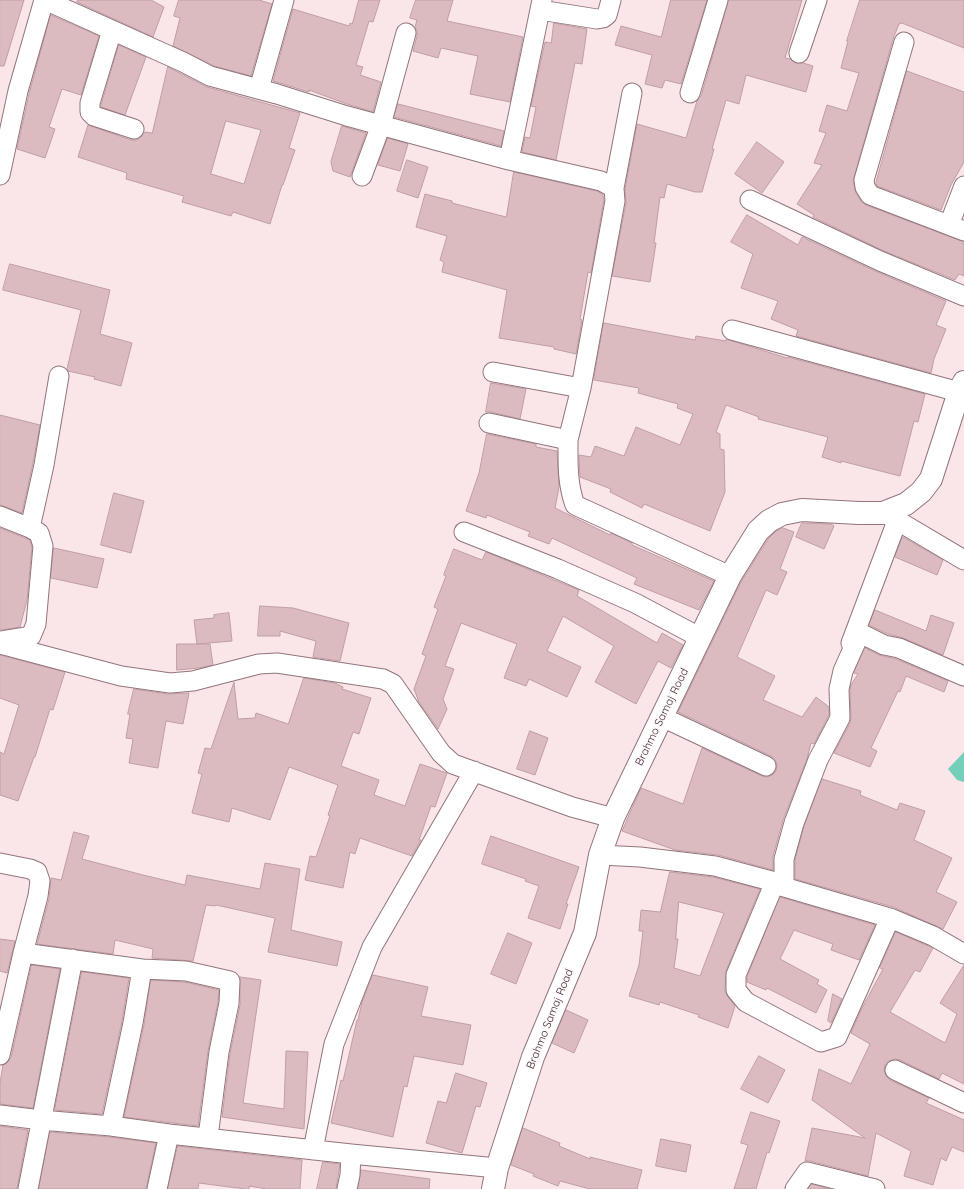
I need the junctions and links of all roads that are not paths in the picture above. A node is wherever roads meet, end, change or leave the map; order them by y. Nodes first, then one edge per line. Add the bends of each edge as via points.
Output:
1 (44, 0) edge
2 (284, 0) edge
3 (611, 0) edge
4 (718, 0) edge
5 (817, 0) edge
6 (541, 5) edge
7 (112, 30) junction
8 (406, 33) dead end
9 (904, 42) dead end
10 (799, 53) dead end
11 (259, 89) junction
12 (632, 93) dead end
13 (690, 93) dead end
14 (381, 125) junction
15 (134, 130) dead end
16 (509, 160) junction
17 (0, 175) edge
18 (362, 176) dead end
19 (964, 186) edge
20 (614, 188) junction
21 (750, 200) dead end
22 (957, 228) edge
23 (964, 296) edge
24 (732, 330) dead end
25 (492, 372) dead end
26 (59, 376) dead end
27 (961, 387) edge
28 (580, 388) junction
29 (489, 423) dead end
30 (568, 440) junction
31 (0, 516) edge
32 (890, 517) junction
33 (30, 528) junction
34 (464, 532) dead end
35 (964, 560) edge
36 (730, 576) junction
37 (701, 638) junction
38 (0, 642) edge
39 (964, 676) edge
40 (830, 682) dead end
41 (662, 717) junction
42 (766, 766) dead end
43 (474, 771) junction
44 (613, 818) junction
45 (600, 855) junction
46 (0, 863) edge
47 (780, 885) junction
48 (890, 918) junction
49 (23, 953) junction
50 (964, 954) edge
51 (74, 959) junction
52 (142, 969) junction
53 (0, 1055) edge
54 (895, 1070) dead end
55 (964, 1104) edge
56 (0, 1115) edge
57 (41, 1120) junction
58 (111, 1126) junction
59 (169, 1134) junction
60 (208, 1137) junction
61 (313, 1150) junction
62 (351, 1154) junction
63 (497, 1168) junction
64 (28, 1189) edge
65 (157, 1189) edge
66 (347, 1189) edge
67 (493, 1189) edge
68 (795, 1189) edge
69 (875, 1189) edge

1 - 7 street
1 - 17 street via 18,91
2 - 11 street
3 - 6 street via 607,15 597,19
4 - 13 street
5 - 10 street
6 - 16 street
7 - 11 street via 210,76
7 - 15 street via 90,103 90,112 94,116
8 - 14 street
9 - 22 street via 864,180 865,187 870,195
11 - 14 street
12 - 20 street
14 - 16 street
14 - 18 street
16 - 20 street via 601,181
19 - 22 street
20 - 28 street via 615,201
21 - 23 street via 880,261
24 - 27 street
25 - 28 street
26 - 33 street
27 - 32 street, Brahmo Samaj Road via 931,479 921,492
28 - 30 street
29 - 30 street
30 - 36 street via 570,491 574,505
31 - 33 street
32 - 35 street
32 - 36 street, Brahmo Samaj Road via 802,510 782,514 768,521 758,531
32 - 40 street via 849,649
33 - 38 street via 39,533 43,546 36,624 31,636
34 - 37 street via 635,603
36 - 37 street, Brahmo Samaj Road
37 - 41 street, Brahmo Samaj Road
38 - 43 street via 122,676 170,683 193,681 259,664 277,663 383,679 393,684 440,753 453,764
39 - 47 street via 860,633 843,672 839,690 840,718 818,760 794,823
41 - 42 street
41 - 44 street, Brahmo Samaj Road
43 - 44 street via 572,807
43 - 61 street via 372,946 334,1044
44 - 45 street, Brahmo Samaj Road
45 - 47 street via 715,866
45 - 63 street, Brahmo Samaj Road via 585,933 533,1057
46 - 49 street via 37,872 40,881
47 - 48 street
47 - 48 street via 736,975 736,990 746,1002 821,1042 837,1037
48 - 50 street via 933,936
49 - 51 street
49 - 53 street
51 - 52 street
51 - 57 street
52 - 58 street
52 - 60 street via 186,971 230,981 229,1003 219,1052
54 - 55 street
56 - 57 street
57 - 58 street
57 - 64 street
58 - 59 street
59 - 60 street
59 - 65 street
60 - 61 street
61 - 62 street
62 - 63 street
62 - 66 street
63 - 67 street, Brahmo Samaj Road
68 - 69 street via 807,1172

